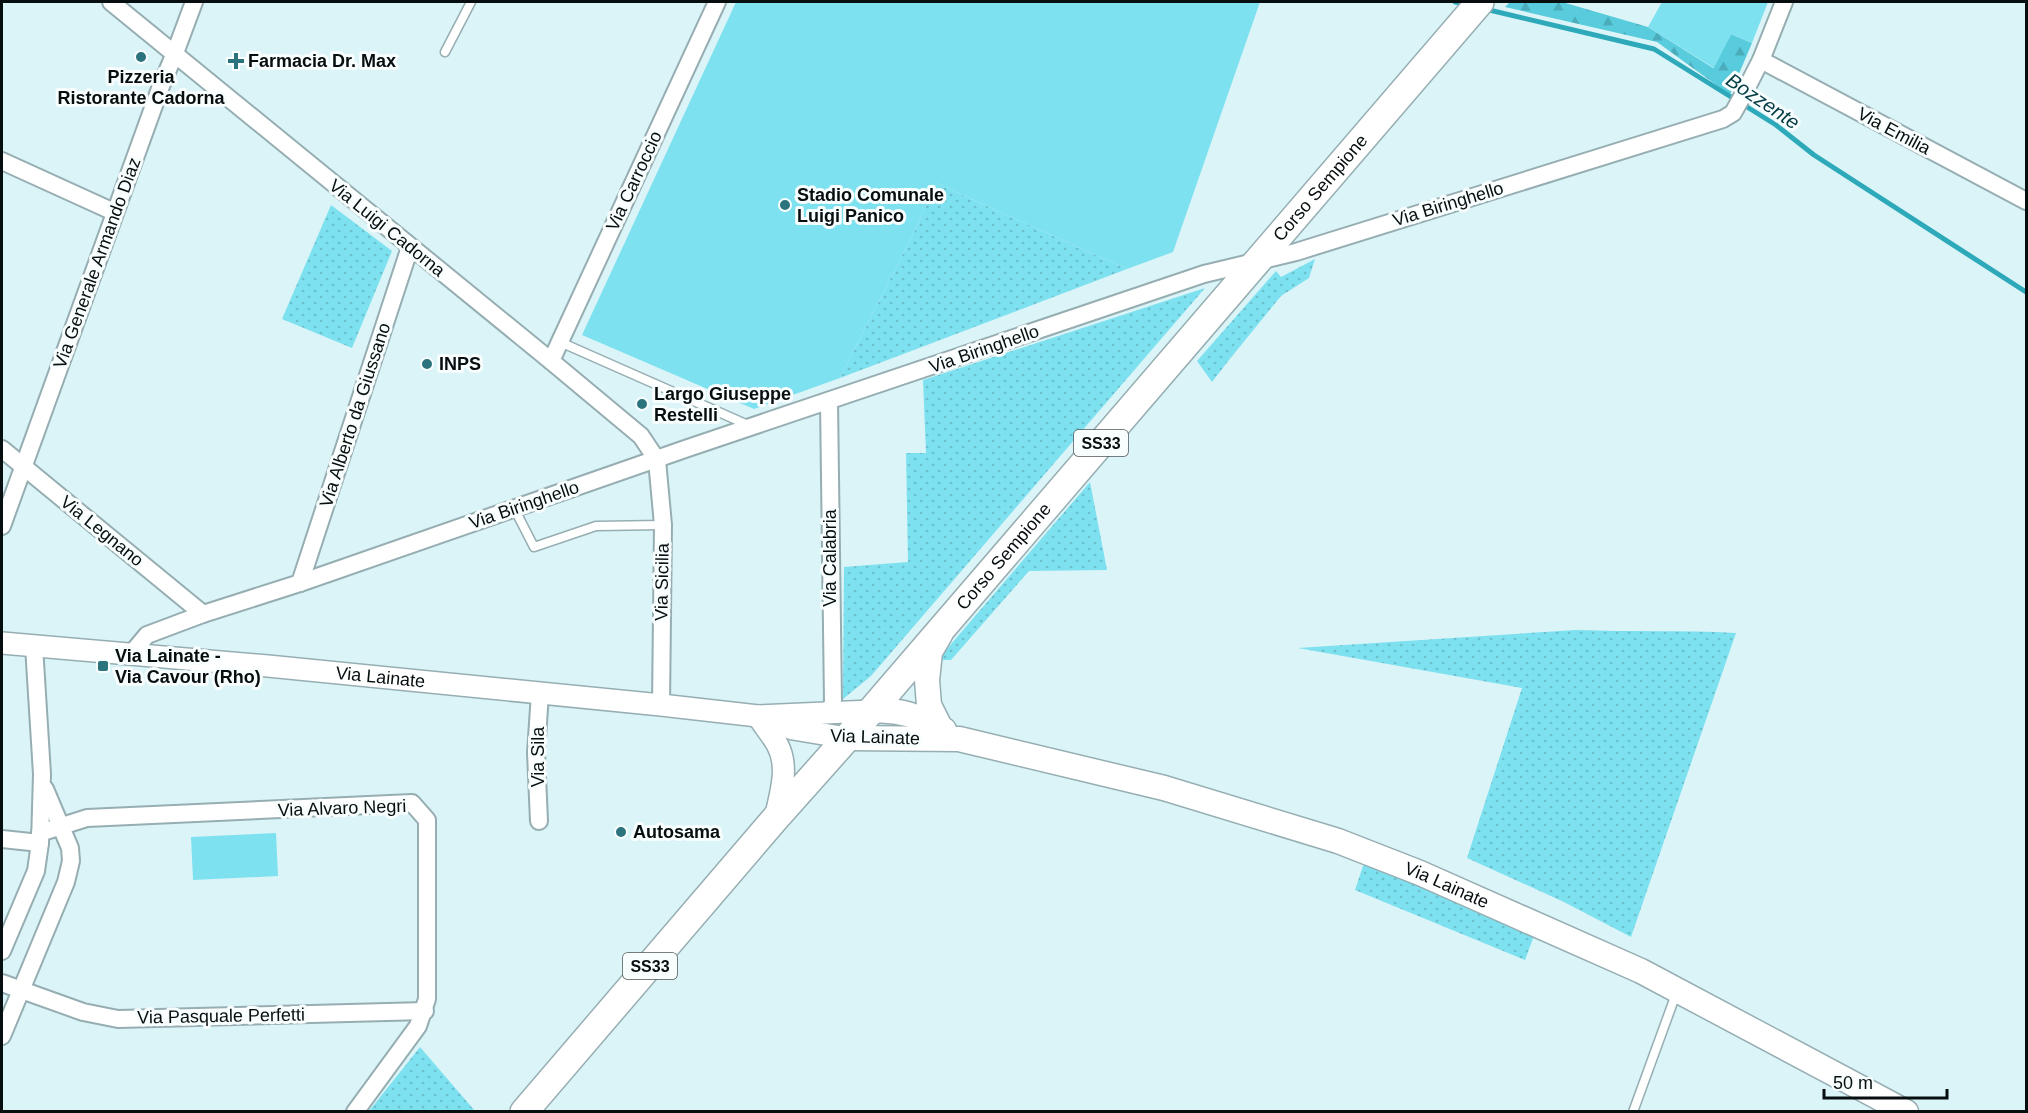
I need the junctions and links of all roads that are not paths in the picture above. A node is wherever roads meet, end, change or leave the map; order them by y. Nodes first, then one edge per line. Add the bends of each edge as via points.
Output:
1 (111, 2) edge
2 (194, 2) edge
3 (471, 2) edge
4 (717, 2) edge
5 (1480, 2) edge
6 (1784, 2) edge
7 (445, 52) dead end
8 (175, 53) junction
9 (1761, 60) junction
10 (2, 161) edge
11 (2026, 201) edge
12 (114, 212) junction
13 (410, 247) junction
14 (1259, 260) junction
15 (560, 342) junction
16 (551, 361) junction
17 (829, 401) junction
18 (751, 427) junction
19 (2, 449) edge
20 (657, 460) junction
21 (24, 467) junction
22 (514, 508) junction
23 (2, 525) edge
24 (663, 525) junction
25 (300, 583) junction
26 (203, 614) junction
27 (944, 627) junction
28 (2, 643) edge
29 (34, 646) junction
30 (132, 653) junction
31 (540, 693) junction
32 (661, 705) junction
33 (871, 711) junction
34 (829, 714) junction
35 (758, 716) junction
36 (950, 734) junction
37 (847, 738) junction
38 (42, 774) junction
39 (774, 820) junction
40 (539, 821) dead end
41 (60, 827) junction
42 (2, 839) edge
43 (40, 842) junction
44 (70, 848) junction
45 (2, 951) edge
46 (2, 983) edge
47 (1678, 990) junction
48 (20, 991) junction
49 (425, 1011) junction
50 (2, 1036) edge
51 (355, 1112) edge
52 (524, 1112) edge
53 (1633, 1112) edge
54 (1906, 1112) edge

1 - 8 street, Via Luigi Cadorna
2 - 8 street, Via Generale Armando Diaz
3 - 7 lane
4 - 15 street, Via Carroccio
5 - 14 main road, Corso Sempione / SS33
6 - 9 street, Via Biringhello
8 - 12 street, Via Generale Armando Diaz
8 - 13 street, Via Luigi Cadorna
9 - 11 street, Via Emilia
9 - 14 street, Via Biringhello via 1733,113 1723,119 1296,252
10 - 12 street
12 - 21 street, Via Generale Armando Diaz
13 - 16 street, Via Luigi Cadorna
13 - 25 street, Via Alberto da Giussano
14 - 17 street, Via Biringhello via 1204,274
14 - 27 main road, Corso Sempione / SS33
15 - 16 street, Via Carroccio
15 - 18 lane
16 - 20 street, Via Luigi Cadorna via 641,436
17 - 18 street, Via Biringhello
17 - 34 street, Via Calabria via 833,702
18 - 20 street, Via Biringhello
19 - 21 street, Via Legnano
20 - 22 street, Via Biringhello
20 - 24 street, Via Sicilia
21 - 23 street, Via Generale Armando Diaz
21 - 26 street, Via Legnano
22 - 24 lane via 534,547 596,526
22 - 25 street, Via Biringhello
24 - 32 street, Via Sicilia
25 - 26 street, Via Biringhello
26 - 30 street, Via Biringhello via 147,635
27 - 33 main road, Corso Sempione / SS33
27 - 36 main road via 930,652 927,680 929,705
28 - 29 street, Via Lainate
29 - 30 street, Via Lainate
29 - 38 street
30 - 31 street, Via Lainate
31 - 32 street, Via Lainate
31 - 40 street, Via Sila via 536,753
32 - 35 street, Via Lainate
33 - 34 street, Via Lainate
33 - 36 main road, Via Lainate via 903,713
33 - 37 main road, Corso Sempione / SS33
34 - 35 street, Via Lainate
35 - 37 street, Via Lainate via 793,729
35 - 39 street via 783,759
36 - 37 main road, Via Lainate
36 - 47 main road, Via Lainate via 1164,788 1338,841 1442,882
37 - 39 main road, Corso Sempione / SS33
38 - 41 street
38 - 43 street
39 - 52 main road, Corso Sempione / SS33
41 - 43 street
41 - 44 street
41 - 49 street, Via Alvaro Negri via 87,819 412,803 427,820
42 - 43 street
43 - 44 street via 60,840
43 - 45 street via 36,870
44 - 48 street via 66,882
46 - 48 street, Via Pasquale Perfetti
47 - 53 lane
47 - 54 main road, Via Lainate
48 - 49 street, Via Pasquale Perfetti via 118,1019
48 - 50 street
49 - 51 street

